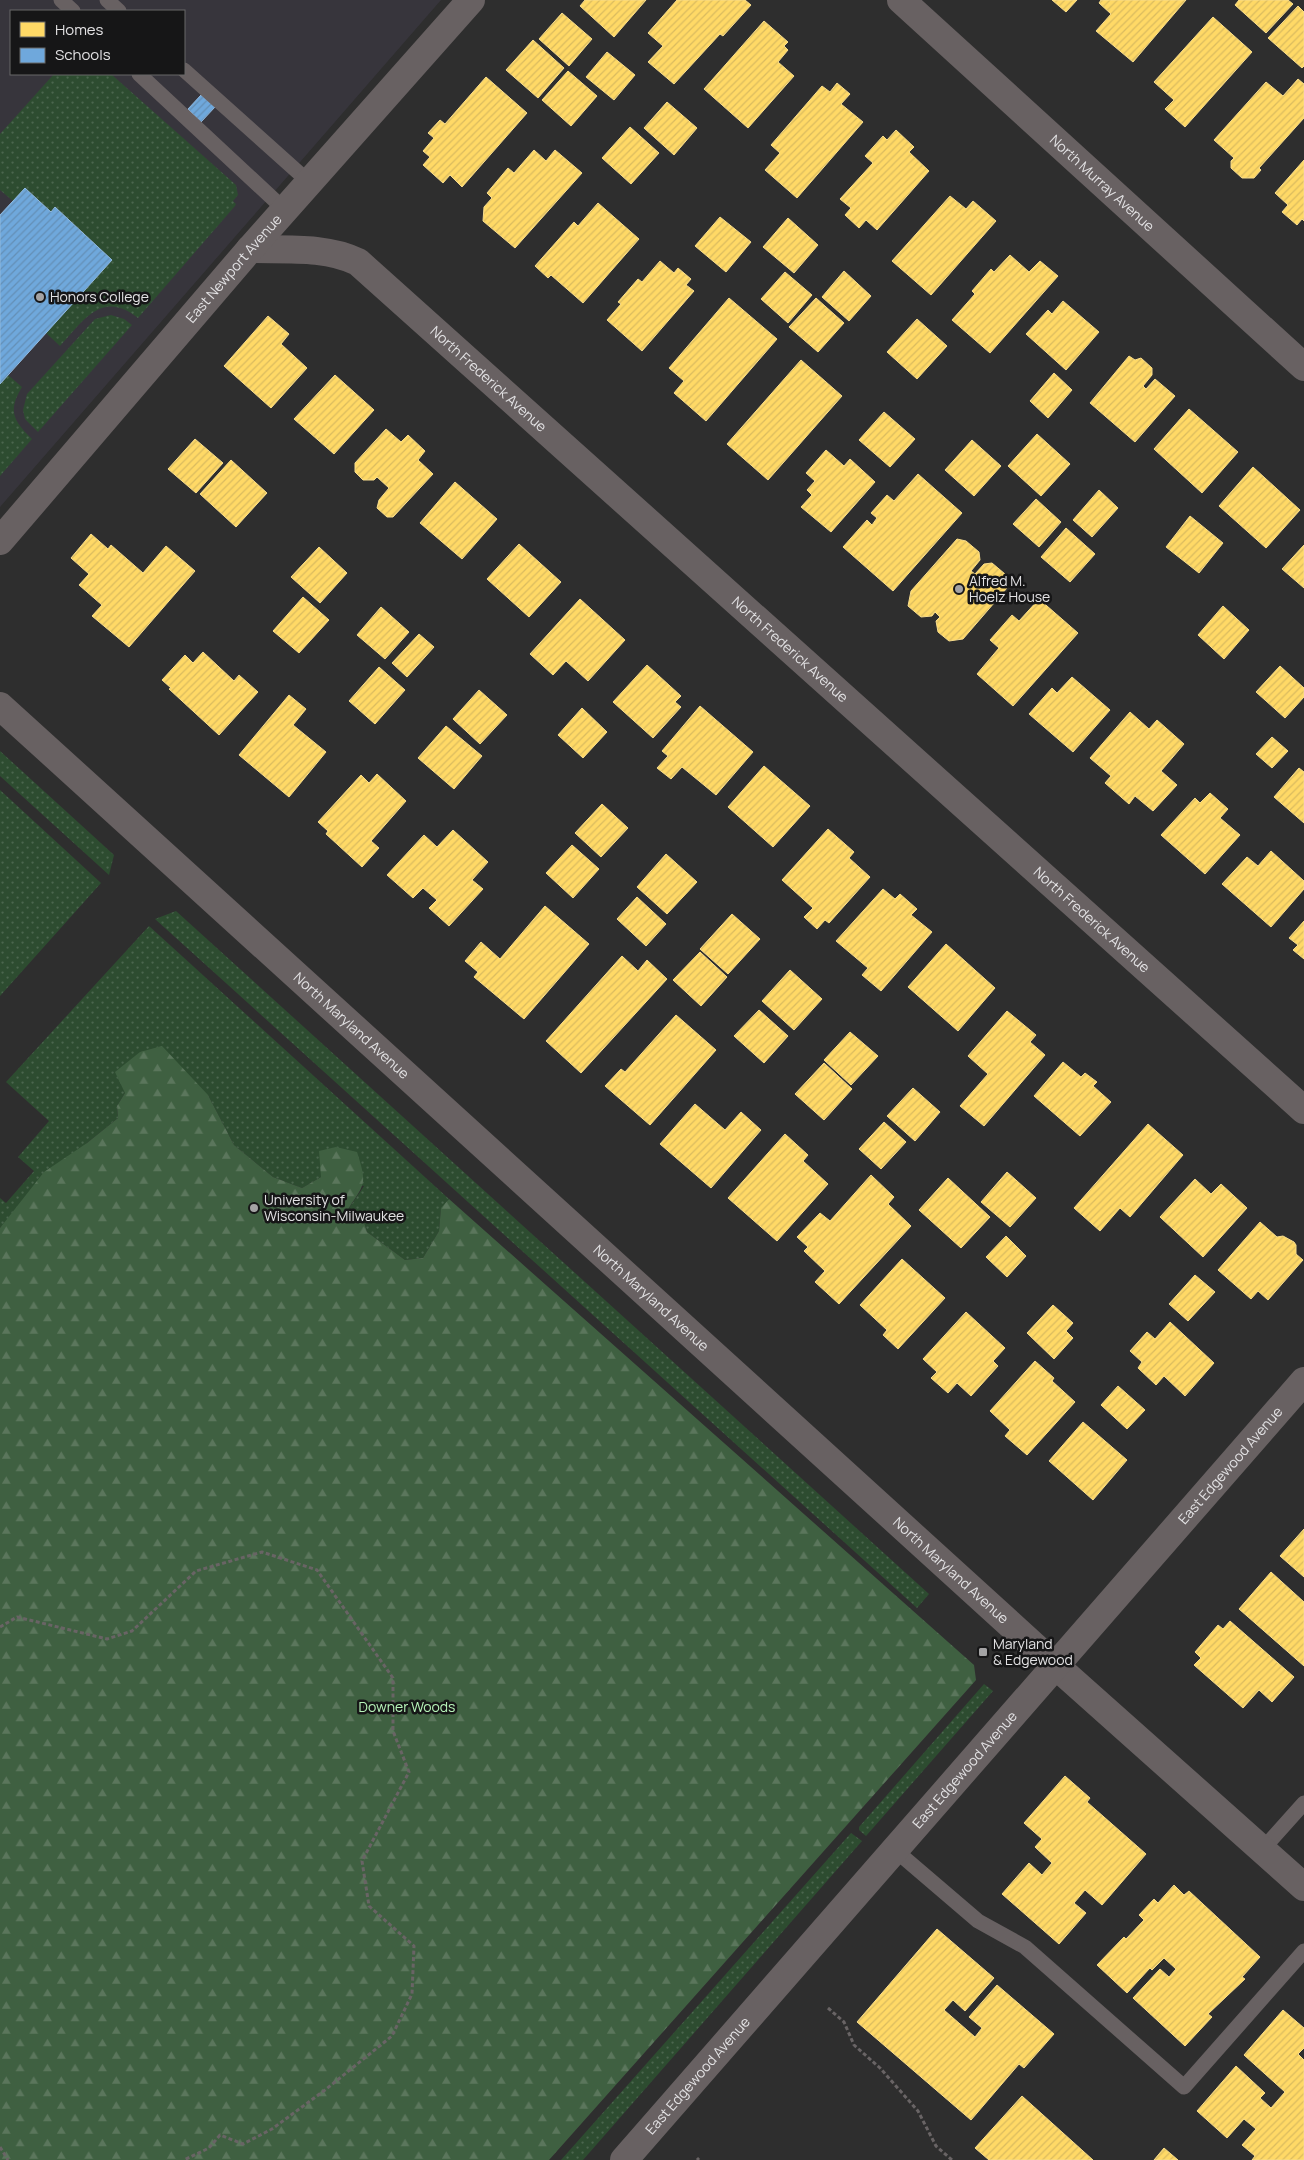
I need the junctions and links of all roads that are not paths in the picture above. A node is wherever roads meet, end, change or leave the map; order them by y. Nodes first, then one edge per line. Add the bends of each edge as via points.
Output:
1 (61, 0) edge
2 (107, 0) edge
3 (471, 0) edge
4 (901, 0) edge
5 (72, 10) edge
6 (118, 10) edge
7 (185, 71) edge
8 (140, 75) edge
9 (309, 182) junction
10 (285, 210) junction
11 (250, 249) junction
12 (1304, 367) edge
13 (0, 540) edge
14 (0, 706) edge
15 (1304, 1110) edge
16 (1304, 1381) edge
17 (1056, 1666) junction
18 (1304, 1803) edge
19 (895, 1850) junction
20 (1262, 1850) junction
21 (1304, 1887) edge
22 (1304, 1952) edge
23 (624, 2160) edge

1 - 5 lane
2 - 6 lane
3 - 9 street, East Newport Avenue
4 - 12 street, North Murray Avenue
7 - 9 lane
8 - 10 lane
9 - 10 street, East Newport Avenue
10 - 11 street, East Newport Avenue
11 - 13 street, East Newport Avenue
11 - 15 street, North Frederick Avenue via 343,255 358,262
14 - 17 street, North Maryland Avenue
16 - 17 street, East Edgewood Avenue
17 - 19 street, East Edgewood Avenue
17 - 20 street, North Maryland Avenue
18 - 20 lane
19 - 22 lane via 978,1921 1025,1947 1184,2087
19 - 23 street, East Edgewood Avenue
20 - 21 street, North Maryland Avenue

